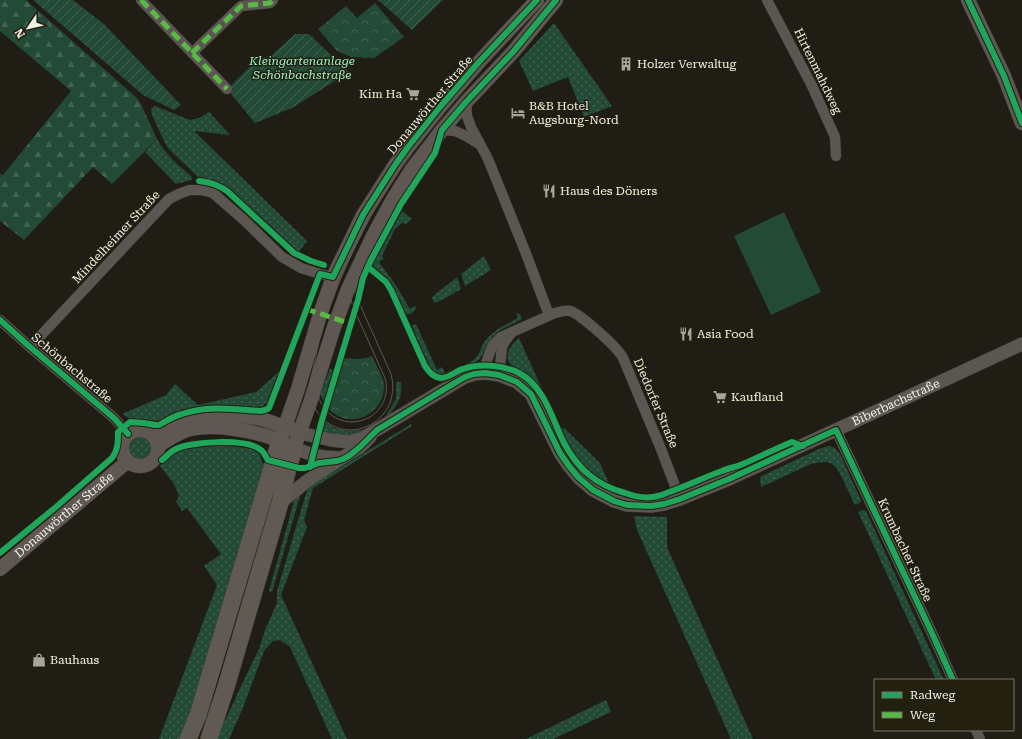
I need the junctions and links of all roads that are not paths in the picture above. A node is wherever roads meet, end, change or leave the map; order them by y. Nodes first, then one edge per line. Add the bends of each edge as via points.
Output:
1 (142, 0) edge
2 (273, 0) edge
3 (538, 0) edge
4 (556, 0) edge
5 (767, 0) edge
6 (968, 0) edge
7 (192, 53) junction
8 (227, 89) dead end
9 (466, 102) junction
10 (1022, 123) edge
11 (442, 130) junction
12 (481, 146) junction
13 (408, 147) junction
14 (836, 156) dead end
15 (416, 164) junction
16 (333, 277) junction
17 (550, 315) junction
18 (0, 320) edge
19 (512, 332) junction
20 (1022, 344) edge
21 (30, 347) junction
22 (485, 373) junction
23 (499, 375) junction
24 (377, 430) junction
25 (836, 430) junction
26 (149, 432) junction
27 (128, 434) junction
28 (290, 437) junction
29 (158, 446) junction
30 (342, 458) junction
31 (128, 461) junction
32 (680, 499) junction
33 (280, 503) junction
34 (0, 569) edge
35 (953, 679) edge
36 (188, 739) edge
37 (209, 739) edge

1 - 7 street
2 - 7 street via 270,3 242,6
3 - 13 main road, Donauwörther Straße via 479,62
4 - 9 main road via 513,52
5 - 14 street, Hirtenmahdweg via 812,86 835,137
6 - 10 main road via 1004,76
7 - 8 street
9 - 11 main road
9 - 12 street via 467,116
11 - 12 street via 455,131
11 - 15 main road
12 - 17 street
13 - 15 street via 416,154
13 - 16 main road, Donauwörther Straße via 363,215
15 - 28 main road via 393,199 350,283 311,400
16 - 21 street, Mindelheimer Straße via 301,268 282,257 212,193 190,190 169,199
16 - 28 main road, Donauwörther Straße via 298,389
17 - 19 street, Diedorfer Straße
17 - 32 street, Diedorfer Straße via 571,311 619,351
18 - 21 street, Schönbachstraße
19 - 22 street, Diedorfer Straße via 500,337 493,345
19 - 23 street via 502,347
20 - 25 street, Biberbachstraße
21 - 27 street, Schönbachstraße via 114,418
22 - 23 street, Biberbachstraße
22 - 24 street, Biberbachstraße via 465,377
23 - 32 street, Biberbachstraße via 517,382 530,394 560,453 578,477 593,490 627,505 651,506
24 - 28 street, Biberbachstraße via 349,442
24 - 30 street, Biberbachstraße via 360,447
25 - 32 street, Biberbachstraße
25 - 35 street, Krumbacher Straße
26 - 27 main road via 138,430
26 - 28 main road via 187,419 226,414 262,419
26 - 29 main road
27 - 31 main road via 122,444 123,455
28 - 29 main road via 274,439 249,432 204,428 188,430
28 - 30 street via 312,455
28 - 33 highway via 287,472
28 - 36 highway
29 - 31 main road via 154,459 144,466 137,466
30 - 33 street, Biberbachstraße
31 - 34 main road, Donauwörther Straße
33 - 37 highway

